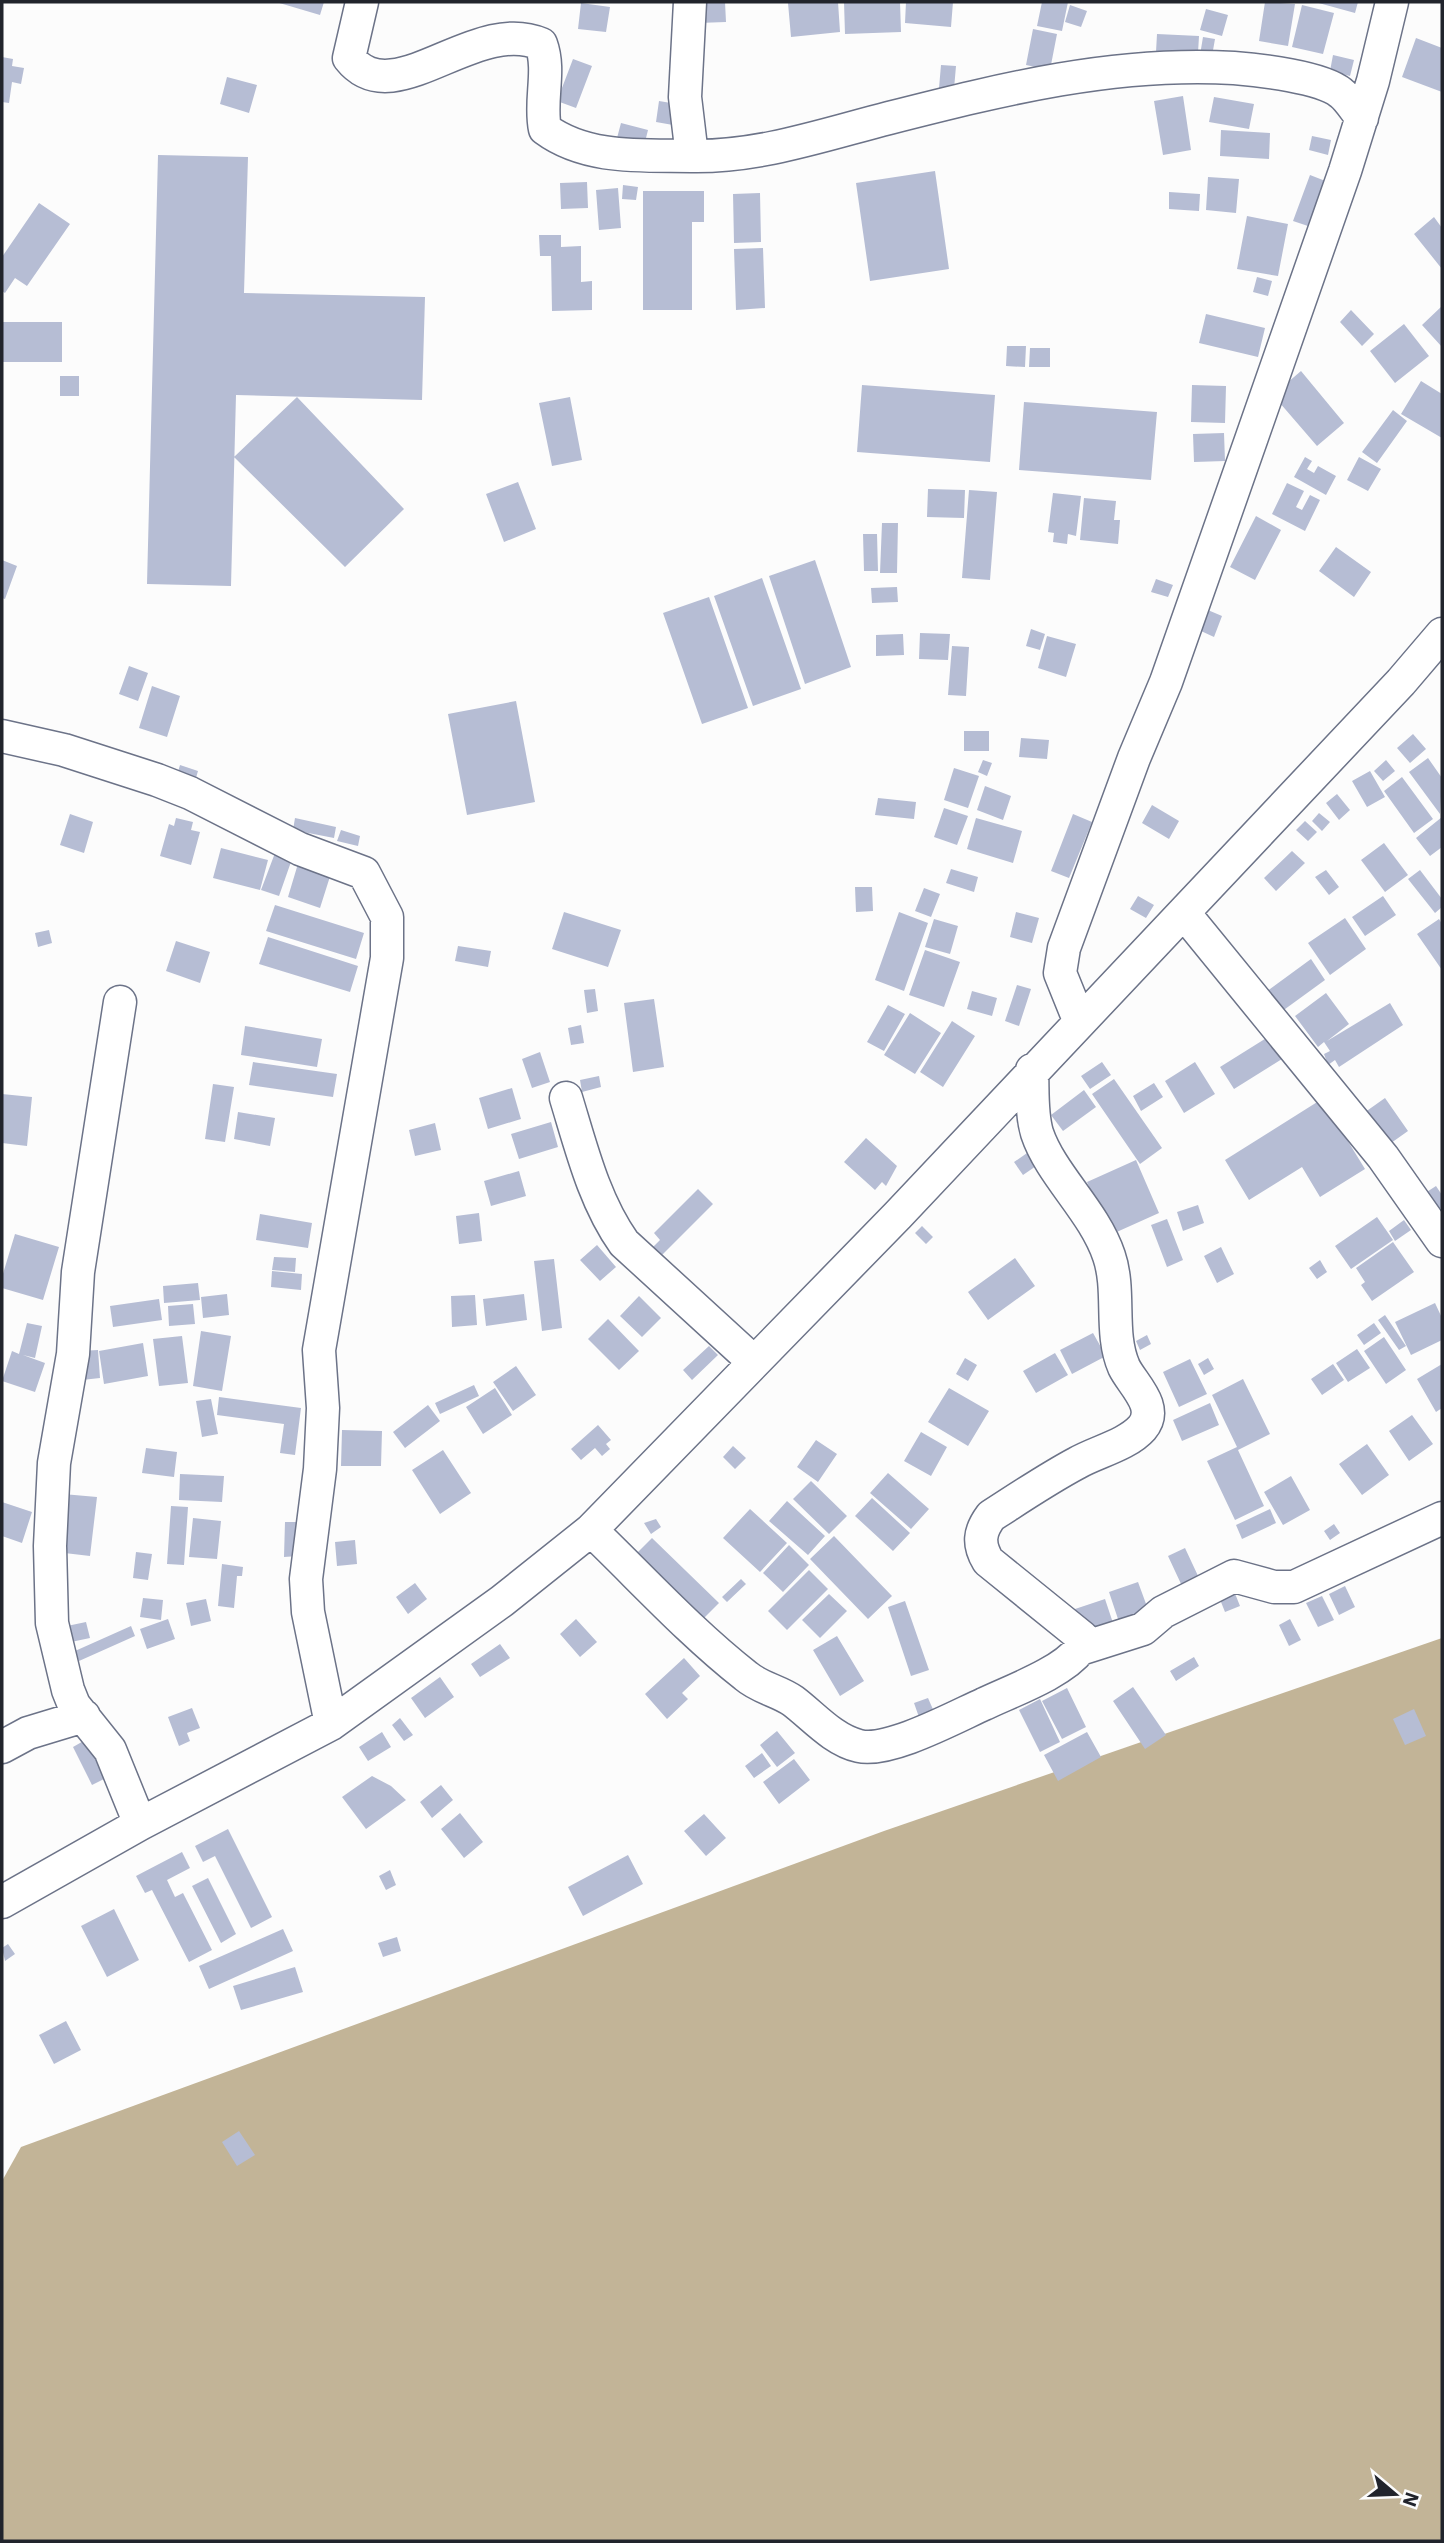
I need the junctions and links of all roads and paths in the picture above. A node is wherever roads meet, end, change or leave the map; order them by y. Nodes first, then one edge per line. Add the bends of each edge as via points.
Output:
1 (362, 2) edge
2 (690, 2) edge
3 (1392, 2) edge
4 (1373, 81) junction
5 (1340, 92) junction
6 (1362, 118) junction
7 (692, 156) junction
8 (1442, 634) edge
9 (2, 736) edge
10 (1184, 912) junction
11 (120, 1002) dead end
12 (1079, 1020) junction
13 (1032, 1070) junction
14 (566, 1098) dead end
15 (1442, 1241) edge
16 (754, 1362) junction
17 (1442, 1518) edge
18 (591, 1530) junction
19 (1080, 1649) junction
20 (84, 1716) junction
21 (331, 1724) junction
22 (2, 1747) edge
23 (140, 1824) junction
24 (2, 1902) edge

1 - 7 street via 349,58 357,69 372,75 404,75 469,46 508,37 528,39 541,44 545,56 542,114 545,129 560,140 621,154
2 - 7 street via 685,97
3 - 4 street
4 - 5 street
4 - 6 street
5 - 6 street
5 - 7 street via 1267,71 1208,67 1105,71 1014,86 794,145 738,155
6 - 12 street via 1166,682 1064,948 1060,973
8 - 10 street
9 - 21 street via 157,780 300,849 364,873 387,917 387,958 319,1350 323,1408 320,1469 306,1579 308,1612
10 - 12 street
10 - 15 street via 1383,1157
11 - 20 street via 78,1272 73,1354 53,1480 52,1623 68,1690
12 - 13 street
13 - 16 street
13 - 19 street via 1037,1133 1085,1207 1110,1258 1124,1366 1145,1398 1148,1412 1143,1427 1127,1438 1076,1463 991,1516 983,1526 980,1548 988,1561 1082,1637
14 - 16 street via 611,1224 624,1242
16 - 18 street
17 - 19 street via 1294,1587 1234,1576 1163,1612 1143,1629
18 - 19 street via 747,1678 790,1699 835,1735 859,1746 877,1746 926,1731 1035,1679
18 - 21 street via 502,1601
20 - 22 street via 28,1733
20 - 23 street via 110,1750
21 - 23 street
23 - 24 street

